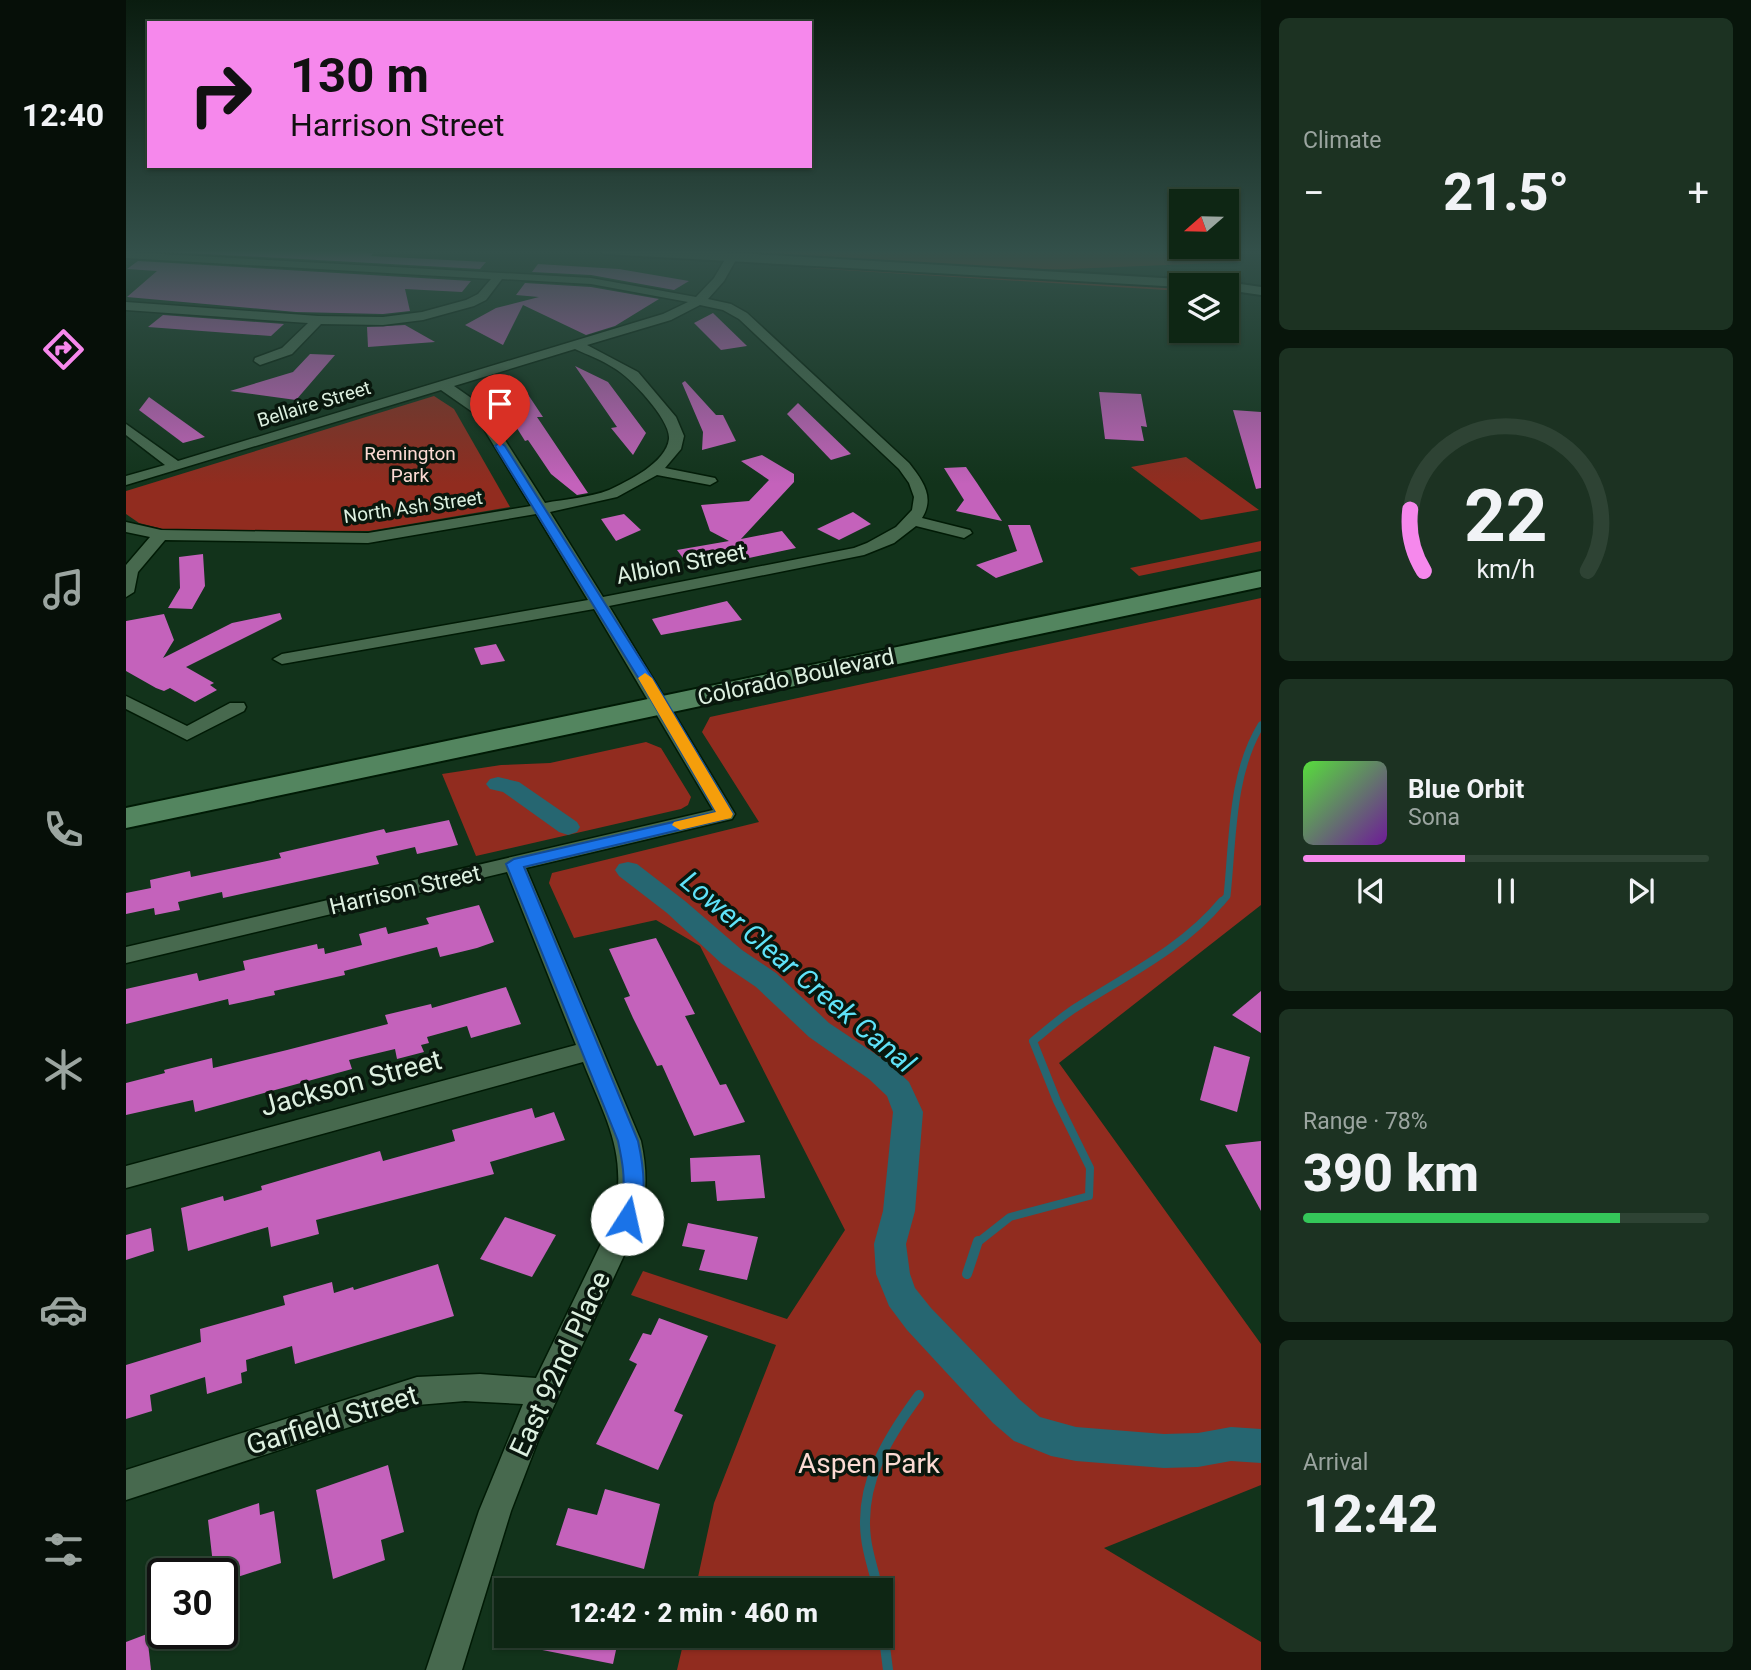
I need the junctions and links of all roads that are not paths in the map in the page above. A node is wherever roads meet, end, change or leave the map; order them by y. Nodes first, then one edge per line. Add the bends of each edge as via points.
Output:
1 (310, 328) edge
2 (632, 328) edge
3 (756, 328) edge
4 (577, 345) junction
5 (260, 361) dead end
6 (443, 385) junction
7 (126, 428) edge
8 (176, 466) junction
9 (656, 470) junction
10 (126, 481) edge
11 (710, 481) dead end
12 (540, 509) junction
13 (914, 521) junction
14 (126, 527) edge
15 (964, 533) dead end
16 (161, 535) junction
17 (1261, 579) edge
18 (126, 592) edge
19 (598, 603) junction
20 (282, 659) dead end
21 (126, 702) edge
22 (661, 706) junction
23 (237, 707) dead end
24 (126, 818) edge
25 (514, 864) junction
26 (126, 955) edge
27 (592, 1050) junction
28 (126, 1177) edge
29 (543, 1393) junction
30 (126, 1485) edge
31 (444, 1670) edge

1 - 5 street via 287,351
2 - 4 street, Bellaire Street
3 - 13 street via 912,474 921,496
4 - 6 street, Bellaire Street
4 - 9 street via 626,369 669,417 676,443
6 - 8 street, Bellaire Street
6 - 12 street via 478,410
7 - 8 street
8 - 10 street, Bellaire Street
9 - 11 street
9 - 12 street, North Ash Street via 612,494
12 - 16 street, North Ash Street via 368,538
12 - 19 street
13 - 15 street
13 - 19 street, Albion Street via 895,537 848,555
14 - 16 street, North Ash Street
16 - 18 street via 130,571
17 - 22 main road, Colorado Boulevard
19 - 20 street, Albion Street
19 - 22 street
21 - 23 street via 187,733
22 - 24 main road, Colorado Boulevard
22 - 25 street, Harrison Street via 725,814
25 - 26 street, Harrison Street
25 - 27 street, East 92nd Place
27 - 28 street, Jackson Street
27 - 29 street, East 92nd Place via 628,1141 633,1193 622,1230
29 - 30 street, Garfield Street via 494,1386 417,1391
29 - 31 street, East 92nd Place via 495,1511

